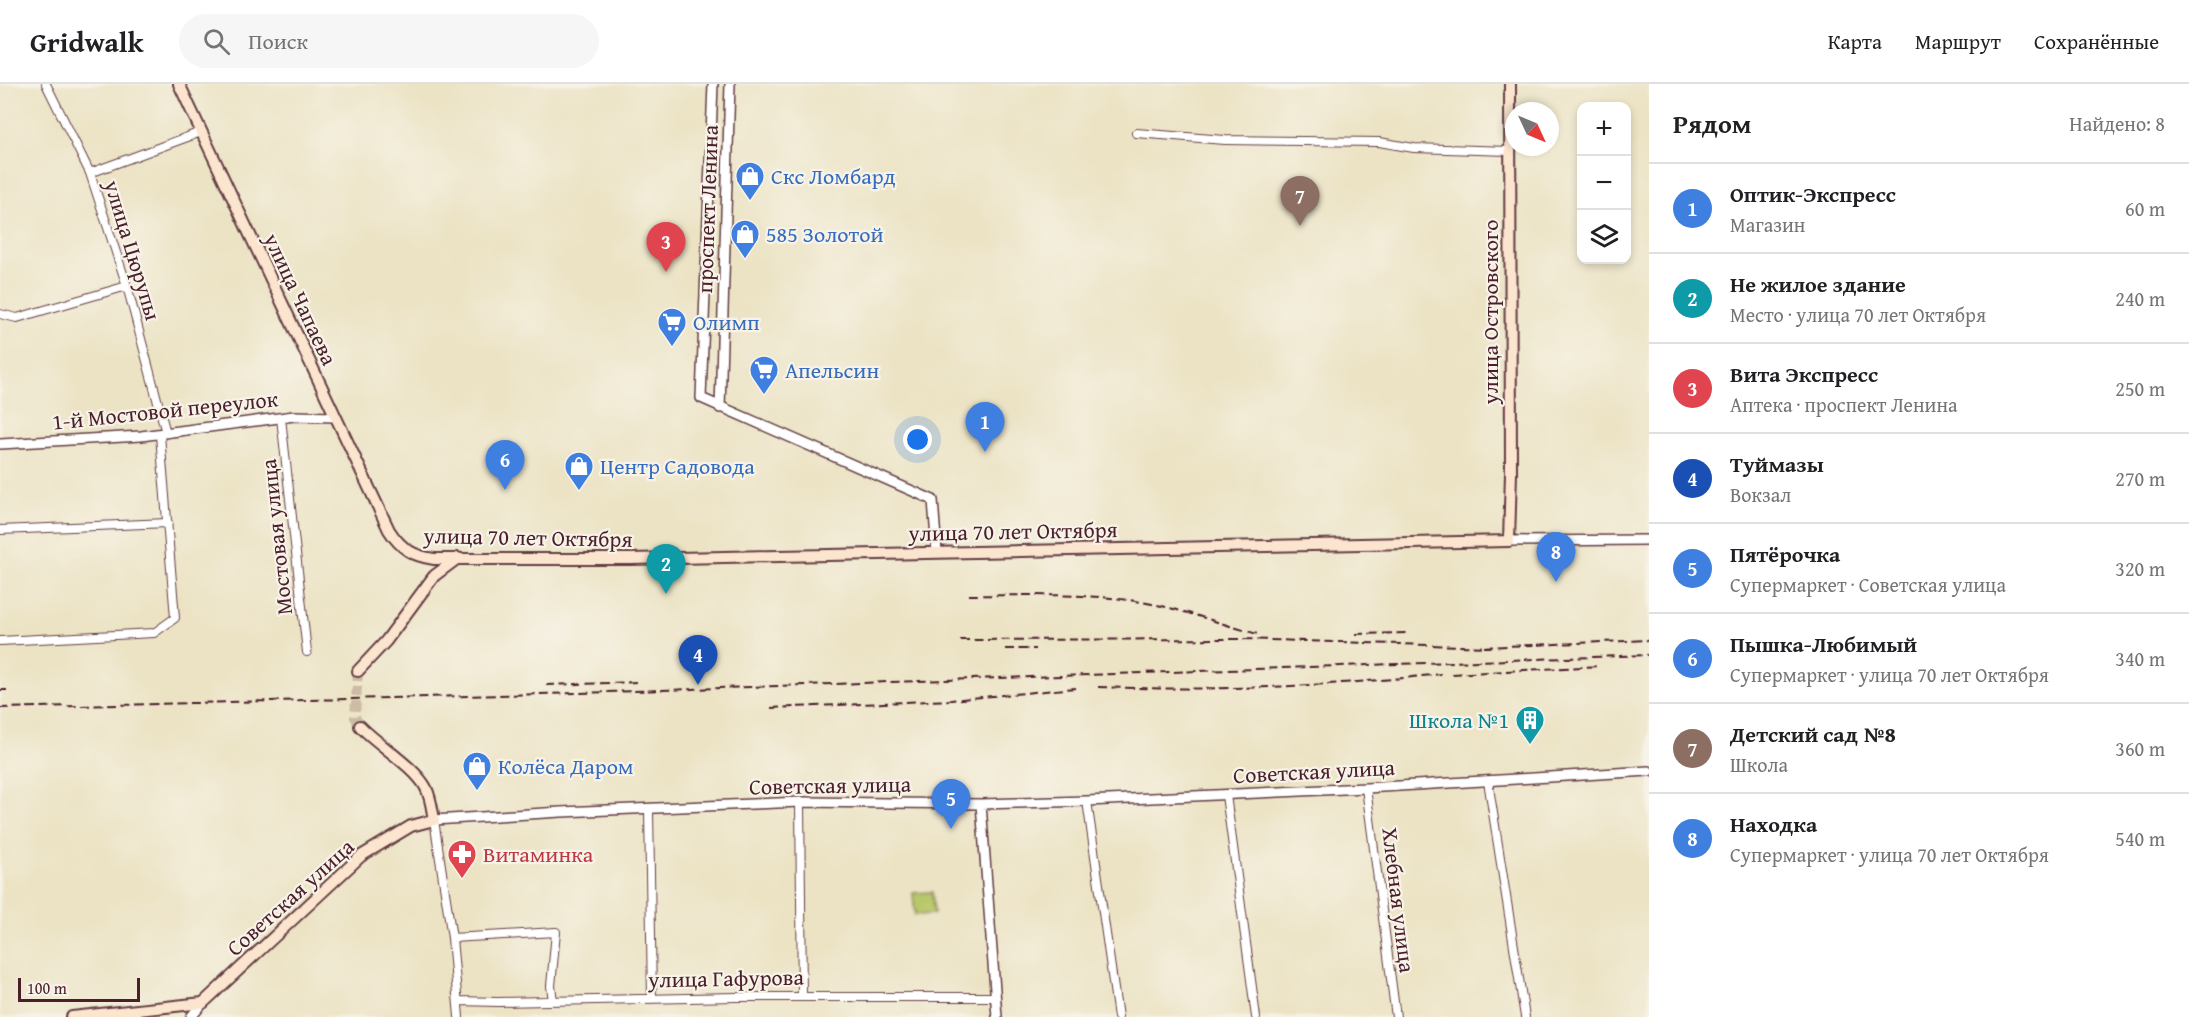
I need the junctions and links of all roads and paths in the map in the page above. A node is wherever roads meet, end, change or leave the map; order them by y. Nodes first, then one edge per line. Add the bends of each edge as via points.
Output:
1 (46, 84) edge
2 (179, 84) edge
3 (714, 84) edge
4 (730, 84) edge
5 (1510, 84) edge
6 (1510, 102) edge
7 (201, 132) junction
8 (1136, 133) dead end
9 (1505, 151) edge
10 (1509, 156) edge
11 (90, 173) junction
12 (127, 286) junction
13 (0, 314) edge
14 (720, 408) junction
15 (335, 417) junction
16 (281, 418) junction
17 (164, 434) junction
18 (0, 444) edge
19 (168, 523) junction
20 (0, 530) edge
21 (389, 530) joint
22 (1649, 540) edge
23 (1509, 541) junction
24 (938, 552) junction
25 (458, 558) junction
26 (0, 641) edge
27 (307, 652) dead end
28 (358, 671) tunnel mouth
29 (360, 726) tunnel mouth
30 (1649, 771) edge
31 (1488, 781) junction
32 (1366, 788) junction
33 (1226, 795) junction
34 (1087, 801) junction
35 (800, 802) junction
36 (981, 804) junction
37 (649, 810) junction
38 (434, 820) junction
39 (452, 938) junction
40 (995, 996) junction
41 (802, 997) junction
42 (652, 999) junction
43 (458, 1001) junction
44 (553, 1001) junction
45 (203, 1003) junction
46 (72, 1017) edge
47 (191, 1017) edge
48 (459, 1017) edge
49 (997, 1017) edge
50 (1118, 1017) edge
51 (1256, 1017) edge
52 (1396, 1017) edge
53 (1525, 1017) edge

1 - 11 street, улица Цюрупы
2 - 7 main road, улица Чапаева
3 - 14 street, проспект Ленина via 701,398
4 - 14 street, проспект Ленина
5 - 6 main road, улица Островского
7 - 11 street
7 - 15 main road, улица Чапаева
8 - 9 street
10 - 23 main road, улица Островского
11 - 12 street, улица Цюрупы
12 - 13 street via 17,318
12 - 17 street, улица Цюрупы
14 - 24 street via 933,500
15 - 16 street, 1-й Мостовой переулок
15 - 21 main road, улица Чапаева
16 - 17 street, 1-й Мостовой переулок
16 - 27 street, Мостовая улица
17 - 18 street, 1-й Мостовой переулок
17 - 19 street, улица Цюрупы
19 - 20 street
19 - 26 street, улица Цюрупы via 175,618 154,633
21 - 25 main road, улица 70 лет Октября via 399,545 412,554 434,559
22 - 23 street, улица 70 лет Октября
23 - 24 main road, улица 70 лет Октября
24 - 25 main road, улица 70 лет Октября via 630,559
25 - 28 main road via 434,576 386,641
29 - 38 main road via 425,785
30 - 31 street, Советская улица
31 - 32 street, Советская улица
31 - 53 street
32 - 33 street, Советская улица
32 - 52 street, Хлебная улица
33 - 34 street, Советская улица
33 - 51 street
34 - 36 street, Советская улица
34 - 50 street
35 - 36 street, Советская улица
35 - 37 street, Советская улица
35 - 41 street
36 - 40 street
37 - 38 street, Советская улица
37 - 42 street
38 - 39 street
38 - 45 main road, Советская улица via 411,826 361,856
39 - 43 street
39 - 44 street via 556,932
40 - 41 street, улица Гафурова
40 - 49 street
41 - 42 street, улица Гафурова
42 - 44 street, улица Гафурова
43 - 44 street, улица Гафурова
43 - 48 street
45 - 46 main road
45 - 47 street, Советская улица

